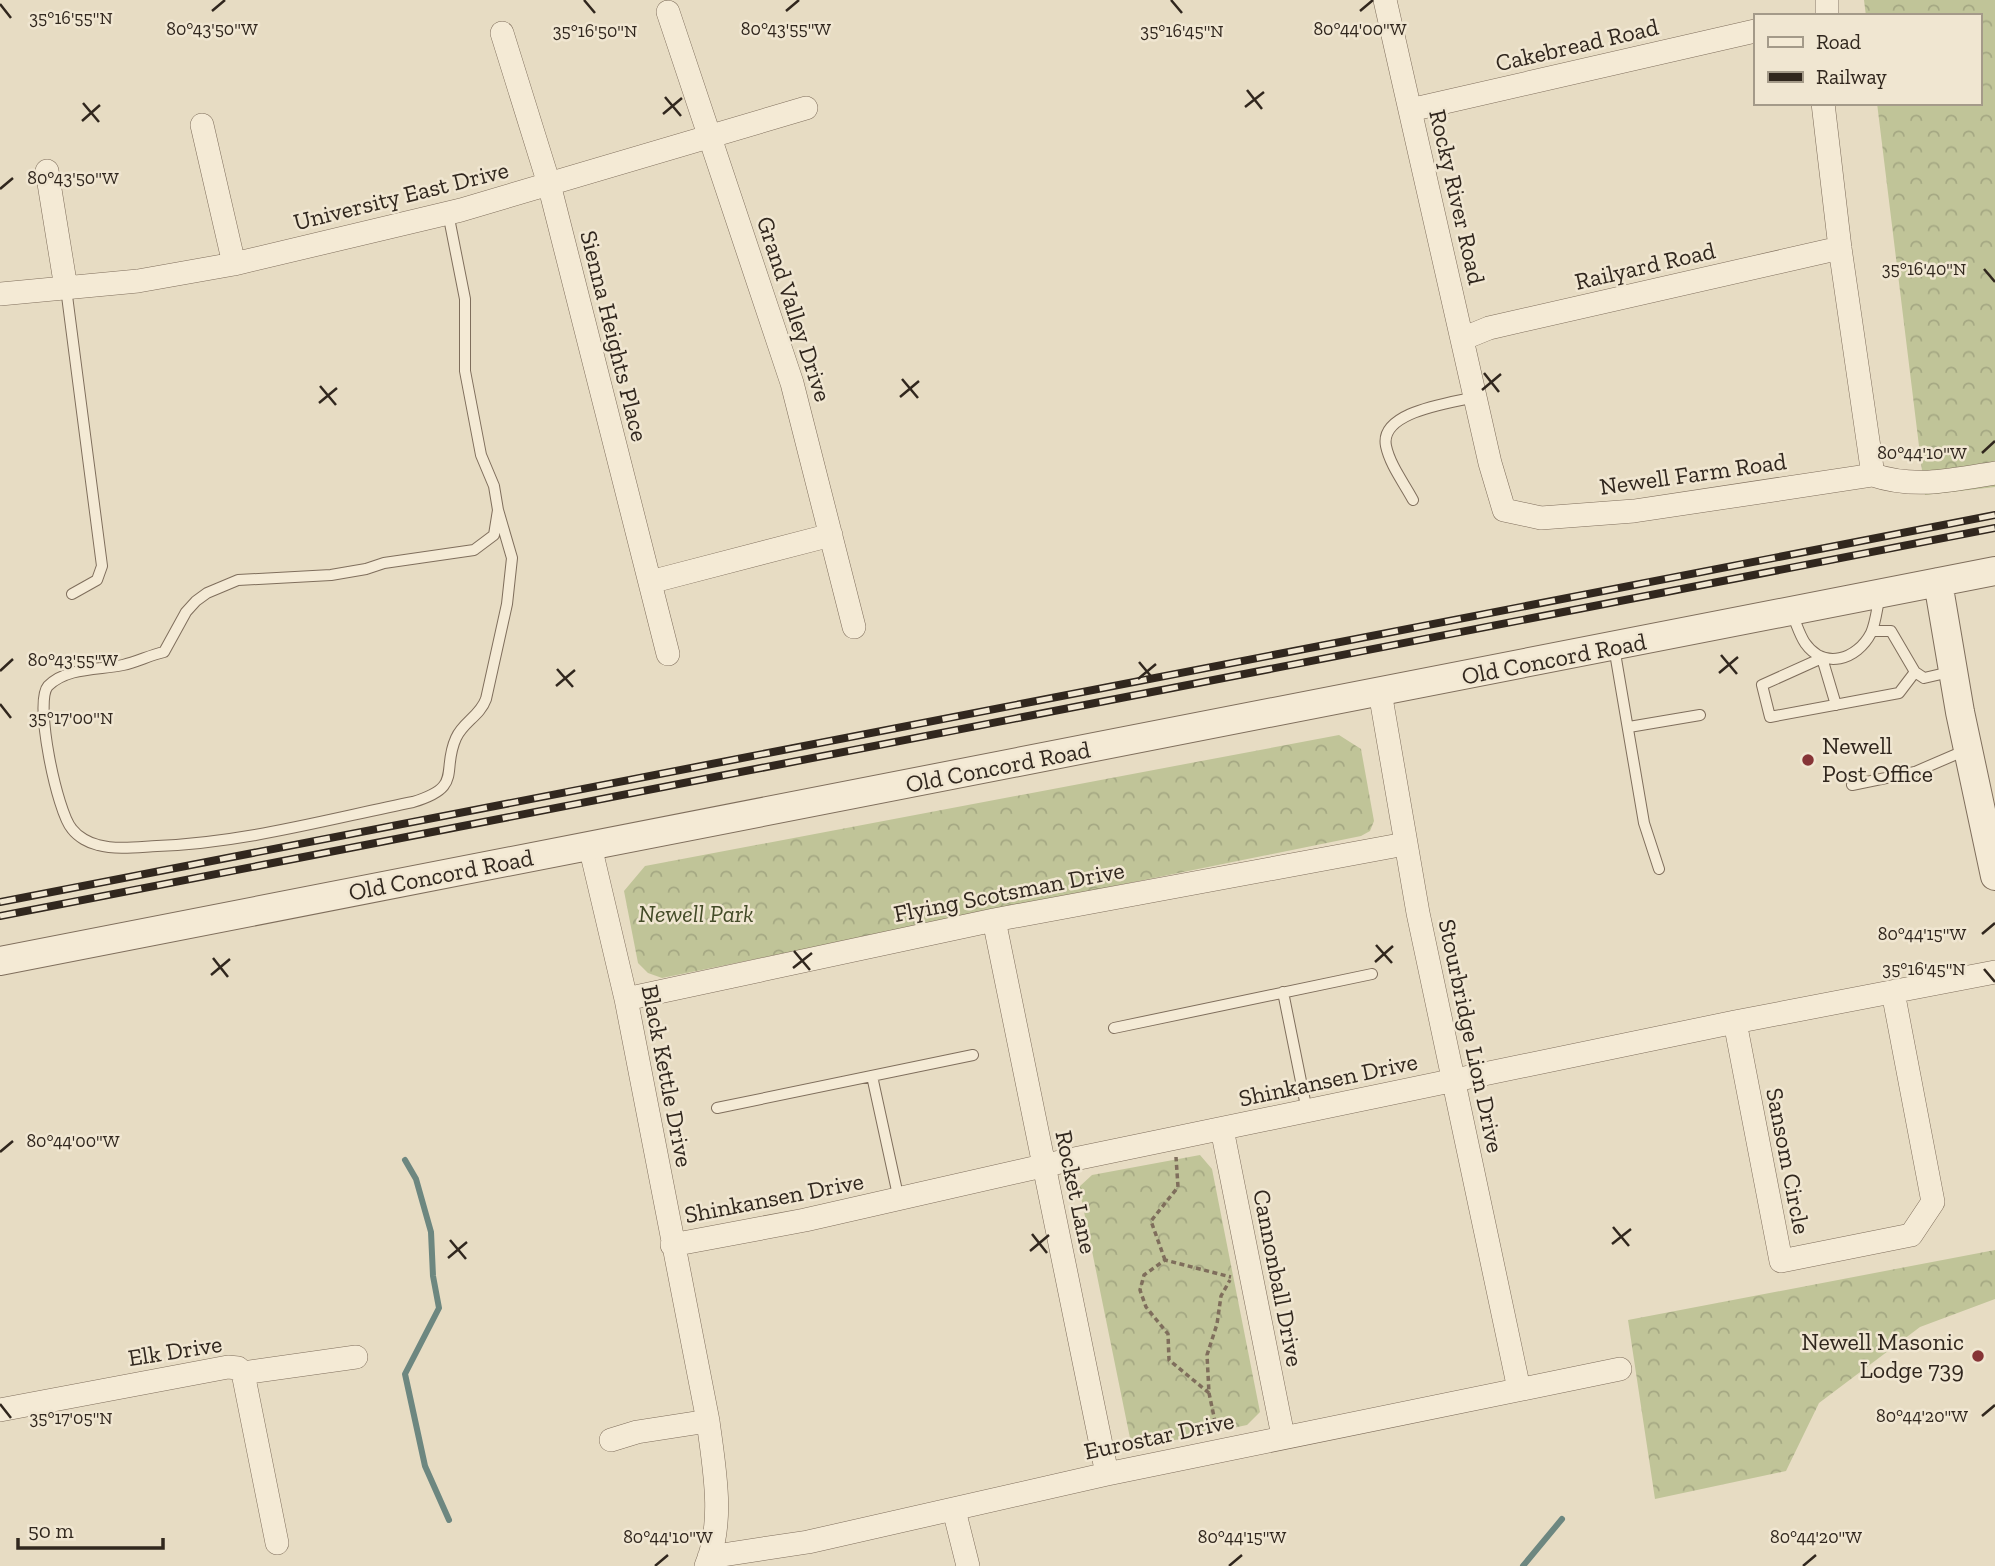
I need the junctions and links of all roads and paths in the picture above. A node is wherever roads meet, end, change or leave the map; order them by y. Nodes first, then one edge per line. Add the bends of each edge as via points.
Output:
1 (1385, 0) edge
2 (668, 12) dead end
3 (1754, 31) edge
4 (502, 33) dead end
5 (1824, 105) edge
6 (806, 108) dead end
7 (1410, 110) junction
8 (202, 125) dead end
9 (710, 136) junction
10 (47, 171) dead end
11 (549, 184) junction
12 (448, 214) junction
13 (1840, 248) junction
14 (234, 264) junction
15 (66, 288) junction
16 (0, 294) edge
17 (1462, 339) junction
18 (1477, 401) junction
19 (1995, 472) edge
20 (1873, 475) junction
21 (1413, 500) dead end
22 (498, 510) junction
23 (831, 535) junction
24 (1995, 571) edge
25 (650, 582) junction
26 (1938, 582) junction
27 (1881, 593) junction
28 (72, 594) dead end
29 (1791, 611) junction
30 (854, 627) dead end
31 (1872, 631) junction
32 (1614, 647) junction
33 (668, 654) dead end
34 (1822, 658) junction
35 (1953, 671) junction
36 (1914, 672) junction
37 (1380, 692) junction
38 (1836, 705) junction
39 (1700, 715) dead end
40 (1629, 727) junction
41 (1968, 750) junction
42 (1852, 785) dead end
43 (1405, 844) junction
44 (590, 846) junction
45 (1659, 869) dead end
46 (1995, 876) edge
47 (994, 920) junction
48 (0, 961) edge
49 (1995, 972) edge
50 (1372, 974) dead end
51 (1283, 992) junction
52 (1894, 992) junction
53 (626, 999) junction
54 (1735, 1022) junction
55 (1114, 1028) dead end
56 (973, 1055) dead end
57 (873, 1076) junction
58 (1454, 1080) junction
59 (717, 1108) dead end
60 (1307, 1111) junction
61 (1222, 1129) junction
62 (1176, 1156) dead end
63 (1044, 1166) junction
64 (899, 1200) junction
65 (672, 1245) junction
66 (1165, 1260) junction
67 (356, 1357) dead end
68 (1620, 1368) dead end
69 (243, 1373) junction
70 (1519, 1389) junction
71 (1209, 1393) junction
72 (0, 1410) edge
73 (708, 1421) junction
74 (1283, 1436) junction
75 (1218, 1437) dead end
76 (611, 1440) dead end
77 (1107, 1474) junction
78 (954, 1510) junction
79 (276, 1543) dead end
80 (708, 1562) edge
81 (968, 1566) edge

1 - 7 street, Rocky River Road
2 - 9 street, Grand Valley Drive
3 - 7 street, Cakebread Road
4 - 11 street, Sienna Heights Place
5 - 13 street
6 - 9 street, University East Drive
7 - 17 street, Rocky River Road
8 - 14 street
9 - 11 street, University East Drive
9 - 23 street, Grand Valley Drive via 792,383
10 - 15 street
11 - 12 street, University East Drive
11 - 25 street, Sienna Heights Place
12 - 14 street, University East Drive
12 - 22 lane via 465,299 465,371 481,455
13 - 17 street, Railyard Road via 1489,328
13 - 20 street
14 - 15 street, University East Drive
15 - 16 street, University East Drive
15 - 28 lane via 102,566 97,580
17 - 18 street, Rocky River Road
18 - 20 street, Newell Farm Road via 1504,510 1541,518 1634,511
18 - 21 lane via 1417,411 1392,425 1387,433 1390,457
19 - 20 street, Newell Farm Road via 1937,483 1898,483
22 - 22 lane via 512,558 504,617 482,711 455,739 450,775 437,792 401,804 186,845 97,845 71,829 55,783 42,705 45,690 53,682 164,652 196,601 237,580 331,575 474,550 494,535
23 - 25 street
23 - 30 street, Grand Valley Drive
24 - 26 street, Old Concord Road
25 - 33 street, Sienna Heights Place
26 - 27 street, Old Concord Road
26 - 35 street
27 - 29 street, Old Concord Road
27 - 31 lane
29 - 32 street, Old Concord Road
29 - 34 lane via 1805,643
31 - 34 lane via 1852,655
31 - 36 lane via 1891,631
32 - 37 street, Old Concord Road
32 - 40 lane
34 - 38 lane
34 - 38 lane via 1762,685 1770,717
35 - 36 lane via 1924,678
35 - 41 street
36 - 38 lane via 1899,693
37 - 43 street, Stourbridge Lion Drive
37 - 44 street, Old Concord Road
39 - 40 lane
40 - 45 lane via 1644,823
41 - 42 lane via 1915,772
41 - 46 street
43 - 47 street, Flying Scotsman Drive
43 - 58 street, Stourbridge Lion Drive
44 - 48 street, Old Concord Road
44 - 53 street, Black Kettle Drive
47 - 53 street, Flying Scotsman Drive
47 - 63 street, Rocket Lane
49 - 52 street, Shinkansen Drive
50 - 51 lane
51 - 55 lane
51 - 60 lane
52 - 54 street, Shinkansen Drive
52 - 54 street, Sansom Circle via 1933,1202 1911,1235 1781,1261
53 - 65 street, Black Kettle Drive
54 - 58 street, Shinkansen Drive
56 - 57 lane
57 - 59 lane
57 - 64 lane
58 - 60 street, Shinkansen Drive
58 - 70 street, Stourbridge Lion Drive
60 - 61 street, Shinkansen Drive
61 - 63 street, Shinkansen Drive
61 - 74 street, Cannonball Drive
62 - 66 path via 1178,1187 1151,1222
63 - 64 street, Shinkansen Drive
63 - 77 street, Rocket Lane
64 - 65 street, Shinkansen Drive
65 - 73 street, Black Kettle Drive
66 - 71 path via 1144,1275 1142,1300 1168,1334 1169,1360
66 - 71 path via 1233,1277 1221,1296 1207,1355
67 - 69 street, Elk Drive
68 - 70 street, Eurostar Drive
69 - 72 street, Elk Drive via 228,1367
69 - 79 street
70 - 74 street, Eurostar Drive
71 - 75 path
73 - 76 street
73 - 80 street, Black Kettle Drive via 716,1481
74 - 77 street, Eurostar Drive
77 - 78 street, Eurostar Drive
78 - 80 street, Eurostar Drive
78 - 81 street

